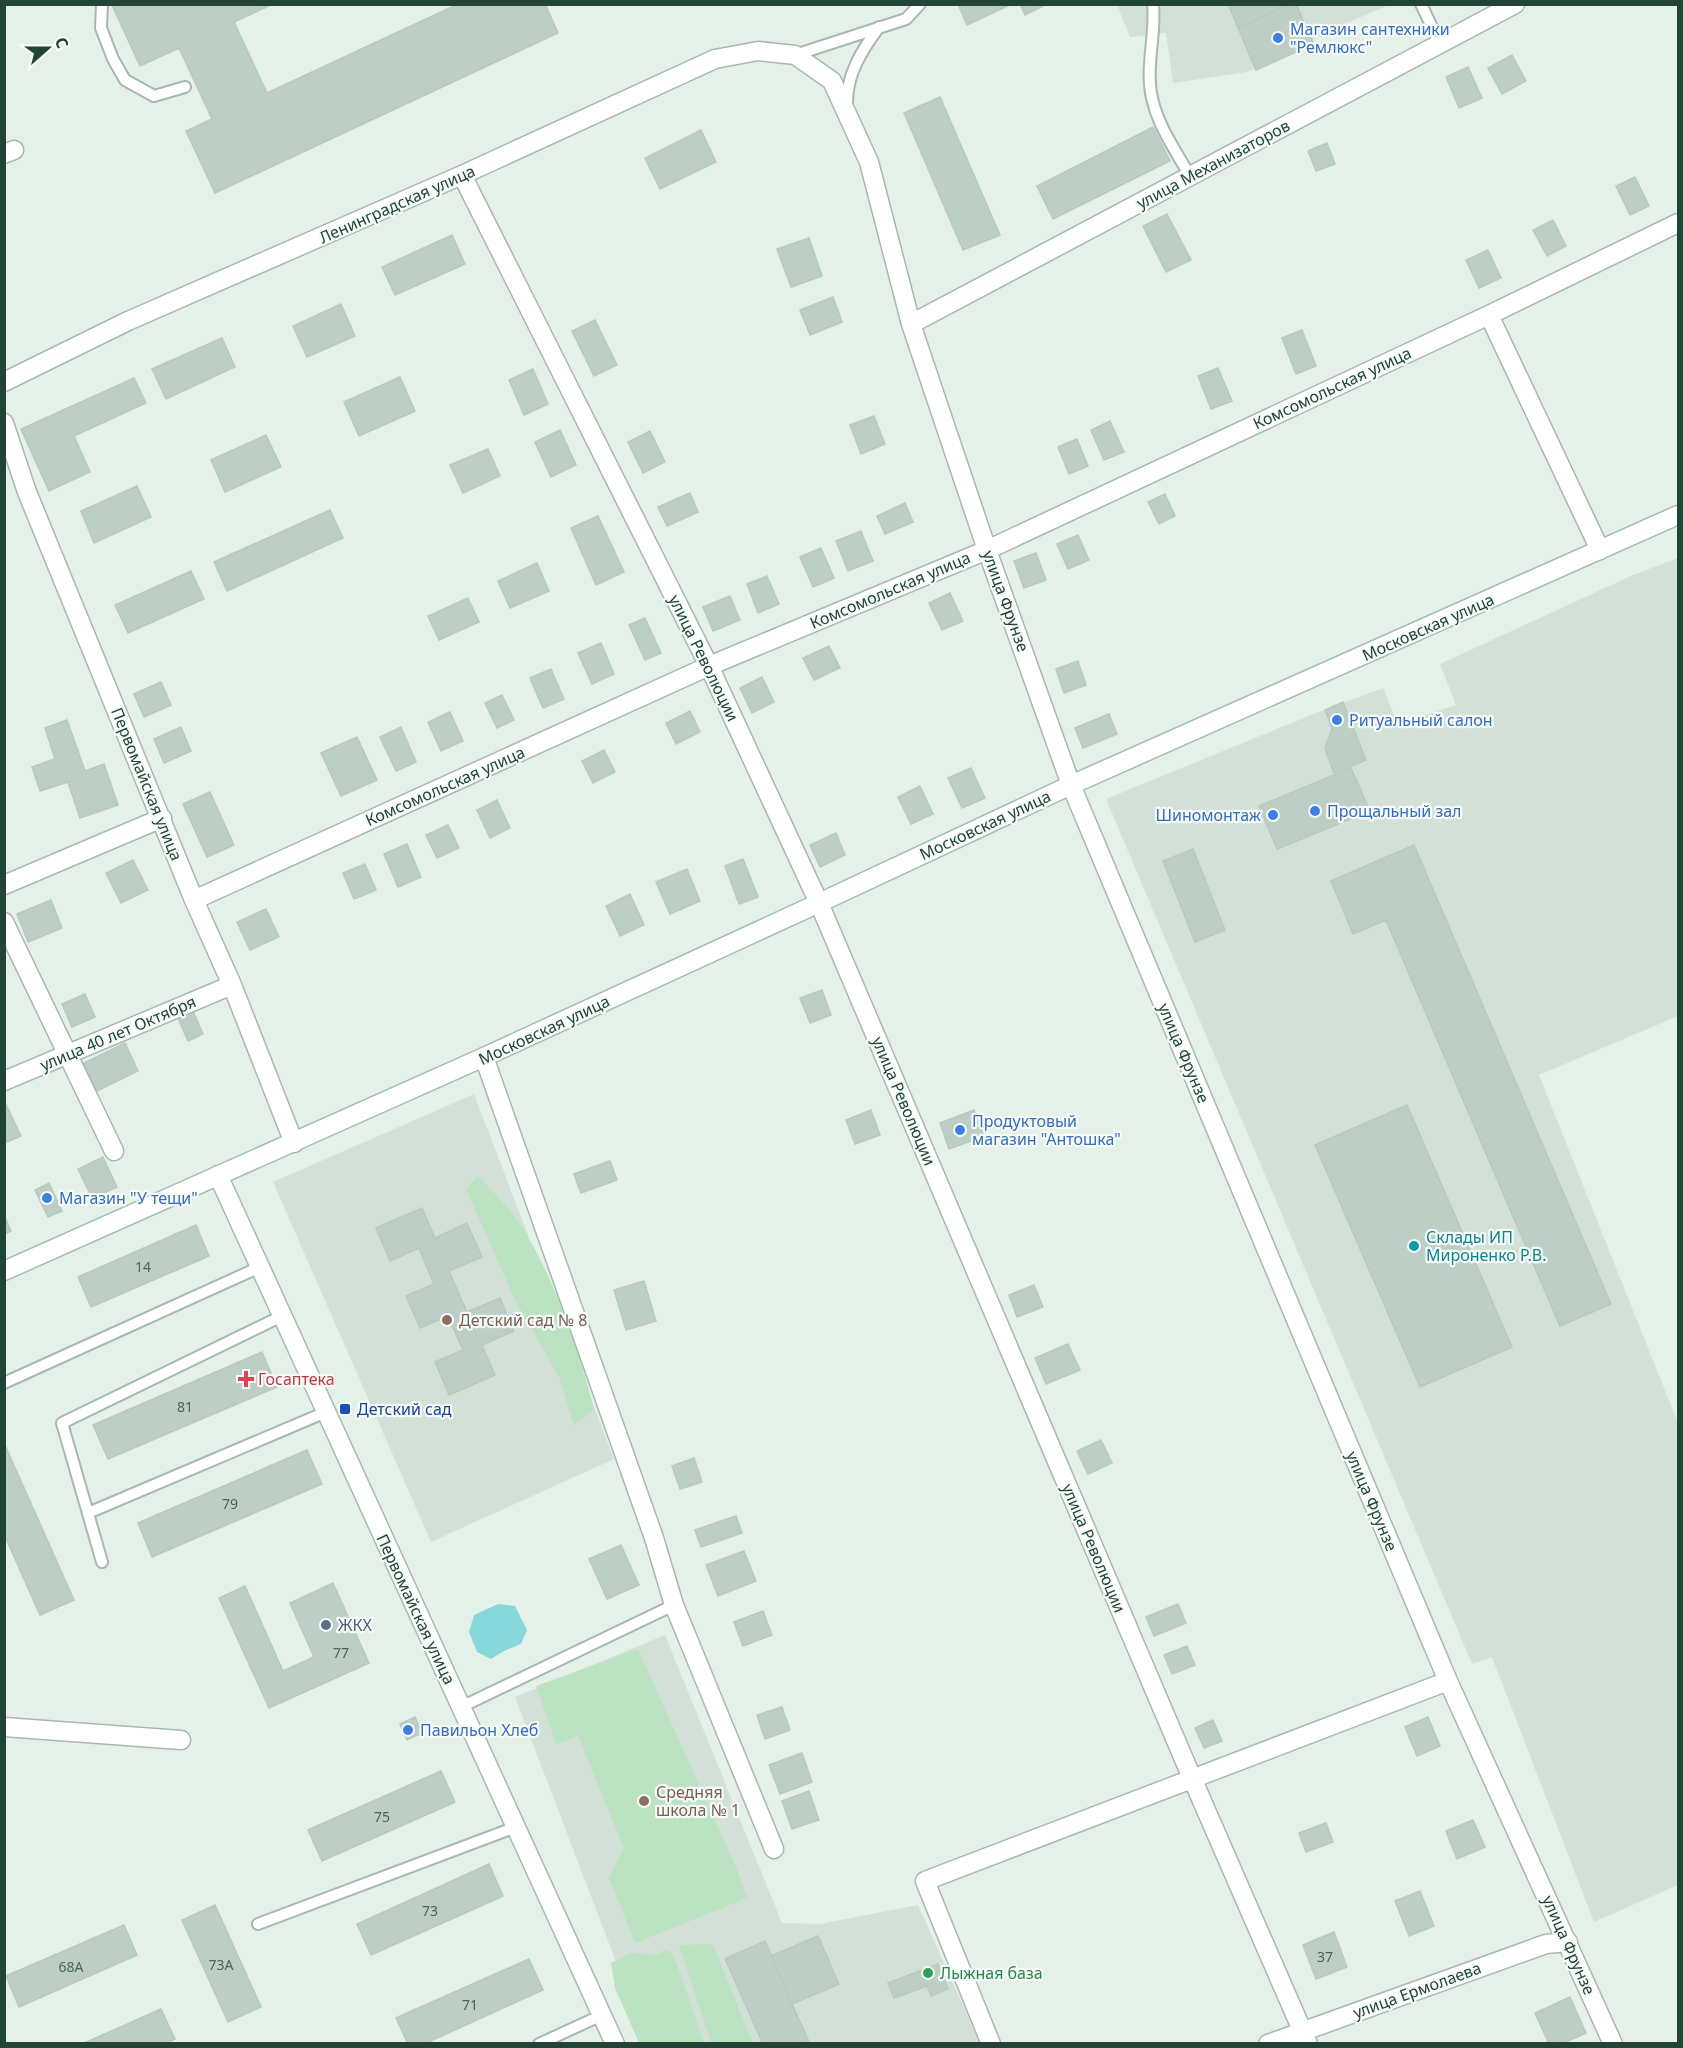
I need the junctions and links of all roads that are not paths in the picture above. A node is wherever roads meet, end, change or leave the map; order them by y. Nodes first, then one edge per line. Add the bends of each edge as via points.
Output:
1 (102, 4) edge
2 (920, 4) edge
3 (1153, 4) edge
4 (1421, 4) edge
5 (1515, 4) edge
6 (879, 27) junction
7 (1440, 44) junction
8 (795, 55) junction
9 (185, 87) dead end
10 (848, 116) junction
11 (462, 175) junction
12 (1190, 176) junction
13 (1678, 223) edge
14 (1489, 315) junction
15 (911, 324) junction
16 (4, 382) edge
17 (4, 423) edge
18 (1678, 515) edge
19 (987, 550) junction
20 (1600, 550) junction
21 (709, 666) junction
22 (1071, 785) junction
23 (162, 818) junction
24 (4, 885) edge
25 (194, 900) junction
26 (819, 903) junction
27 (4, 922) edge
28 (231, 985) junction
29 (68, 1054) junction
30 (484, 1057) junction
31 (4, 1081) edge
32 (294, 1143) junction
33 (114, 1151) dead end
34 (218, 1175) junction
35 (260, 1267) junction
36 (4, 1271) edge
37 (282, 1316) junction
38 (4, 1383) edge
39 (326, 1412) junction
40 (88, 1513) junction
41 (102, 1562) dead end
42 (674, 1605) junction
43 (1448, 1681) junction
44 (461, 1707) junction
45 (4, 1727) edge
46 (181, 1740) dead end
47 (1192, 1778) junction
48 (516, 1827) junction
49 (774, 1849) dead end
50 (258, 1924) dead end
51 (1568, 1941) junction
52 (602, 2015) junction
53 (1305, 2037) edge
54 (539, 2043) edge
55 (615, 2043) edge
56 (992, 2043) edge
57 (1268, 2043) edge
58 (1613, 2043) edge

1 - 9 lane via 102,28 125,80 154,96
2 - 6 lane via 906,19
3 - 12 lane via 1151,92 1165,133
4 - 7 lane
5 - 7 street, улица Механизаторов
6 - 8 lane
6 - 10 lane via 855,65 847,96
7 - 12 street, улица Механизаторов
8 - 10 street, улица Фрунзе via 832,81
8 - 11 street, Ленинградская улица via 758,51 715,59
10 - 15 street, улица Фрунзе via 869,162
11 - 16 street, Ленинградская улица via 128,321
11 - 21 street, улица Революции
12 - 15 street, улица Механизаторов
13 - 14 street, Комсомольская улица
14 - 19 street, Комсомольская улица
14 - 20 street
15 - 19 street, улица Фрунзе
17 - 23 street, Первомайская улица via 27,492
18 - 20 street, Московская улица
19 - 21 street, Комсомольская улица
19 - 22 street, улица Фрунзе
20 - 22 street, Московская улица
21 - 25 street, Комсомольская улица
21 - 26 street, улица Революции
22 - 26 street, Московская улица
22 - 43 street, улица Фрунзе
23 - 24 street
23 - 25 street, Первомайская улица
25 - 28 street, Первомайская улица
26 - 30 street, Московская улица
26 - 47 street, улица Революции
27 - 29 street
28 - 29 street, улица 40 лет Октября
28 - 32 street, Первомайская улица
29 - 31 street, улица 40 лет Октября
29 - 33 street
30 - 32 street, Московская улица
30 - 42 street
32 - 34 street, Московская улица
34 - 35 street, Первомайская улица
34 - 36 street, Московская улица
35 - 37 street, Первомайская улица
35 - 38 lane
37 - 39 street, Первомайская улица
37 - 40 lane via 62,1423
39 - 40 lane
39 - 44 street, Первомайская улица
40 - 41 lane
42 - 44 lane
42 - 49 street
43 - 47 street
43 - 51 street, улица Фрунзе
44 - 48 street, Первомайская улица
45 - 46 street
47 - 53 street, улица Революции
47 - 56 street via 925,1881
48 - 50 lane
48 - 52 street, Первомайская улица
51 - 53 street, улица Ермолаева via 1546,1944
51 - 58 street, улица Фрунзе
52 - 54 lane
52 - 55 street, Первомайская улица
53 - 57 street, улица Ермолаева

